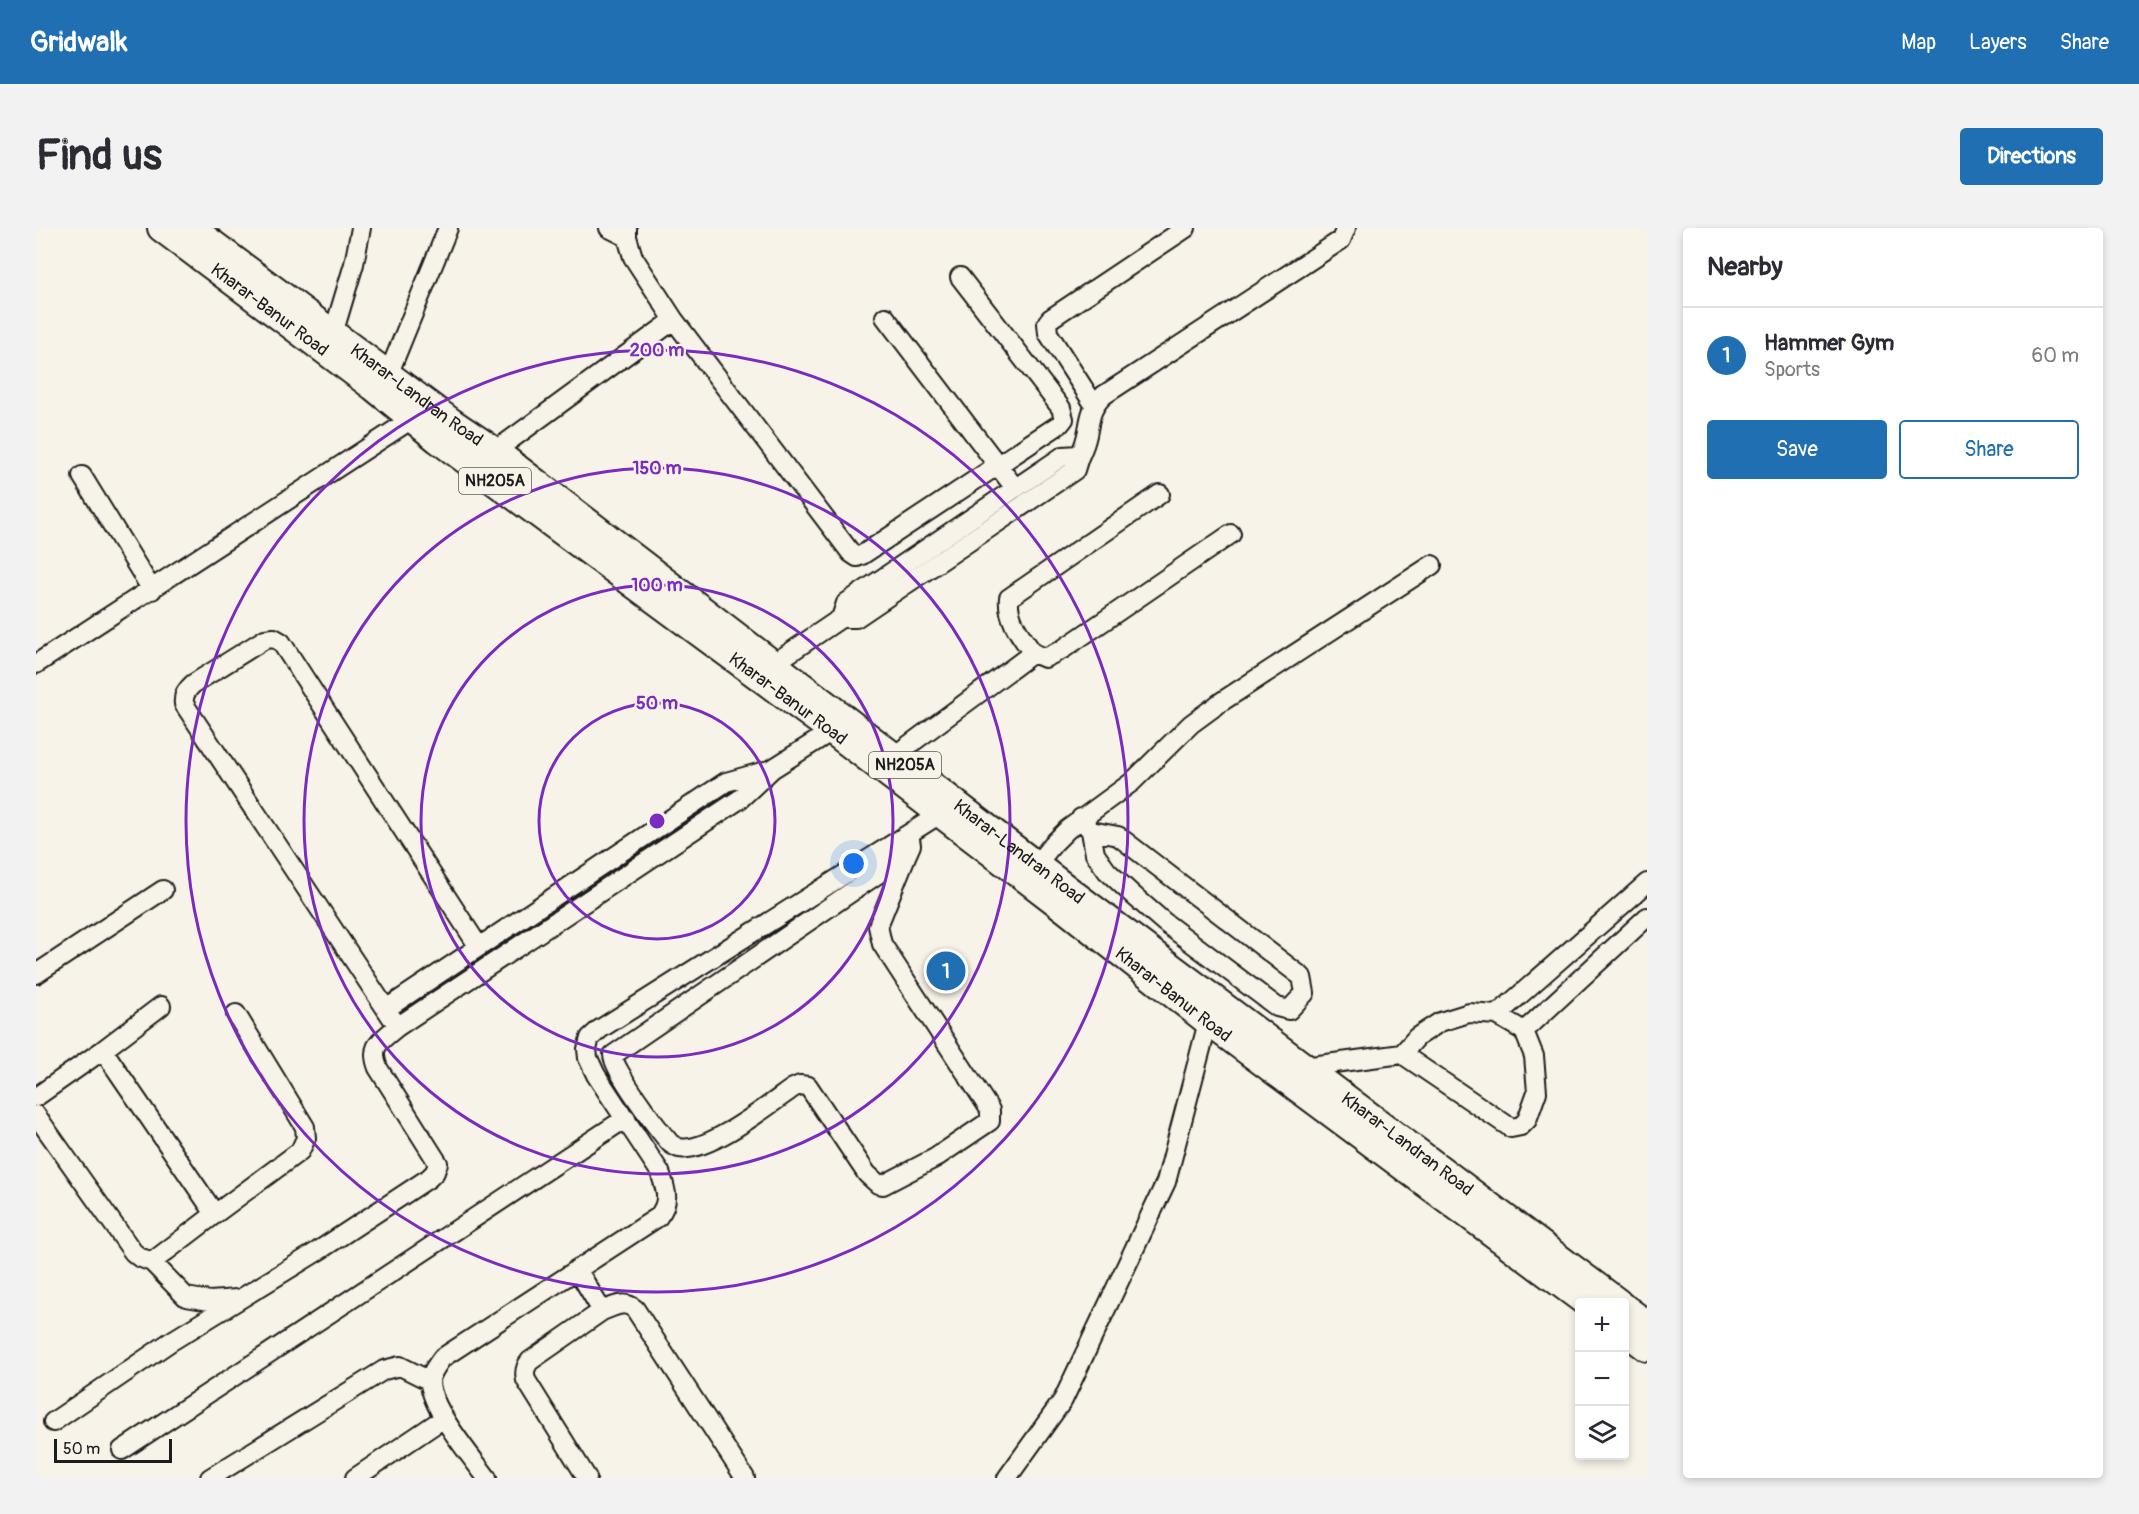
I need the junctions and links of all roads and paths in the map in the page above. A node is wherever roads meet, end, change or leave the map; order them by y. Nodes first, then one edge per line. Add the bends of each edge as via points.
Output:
1 (161, 228) edge
2 (192, 228) edge
3 (362, 228) edge
4 (448, 228) edge
5 (609, 228) edge
6 (1186, 228) edge
7 (1346, 228) edge
8 (627, 232) edge
9 (960, 277) dead end
10 (885, 317) dead end
11 (674, 320) junction
12 (333, 334) junction
13 (383, 383) junction
14 (1095, 406) junction
15 (420, 412) junction
16 (495, 451) junction
17 (1078, 455) junction
18 (997, 466) junction
19 (81, 476) dead end
20 (1015, 488) junction
21 (1160, 494) dead end
22 (1231, 534) dead end
23 (855, 556) junction
24 (1432, 565) dead end
25 (874, 583) junction
26 (152, 590) junction
27 (886, 598) junction
28 (841, 618) junction
29 (1033, 653) junction
30 (36, 664) edge
31 (773, 664) junction
32 (832, 731) junction
33 (862, 743) junction
34 (894, 756) junction
35 (772, 769) junction
36 (940, 814) junction
37 (1086, 825) junction
38 (909, 834) junction
39 (907, 854) junction
40 (1036, 865) junction
41 (1647, 883) edge
42 (163, 890) dead end
43 (1647, 917) edge
44 (479, 947) junction
45 (36, 974) edge
46 (161, 1006) dead end
47 (386, 1009) junction
48 (1214, 1013) junction
49 (236, 1014) dead end
50 (1497, 1015) junction
51 (398, 1027) junction
52 (1524, 1031) junction
53 (103, 1050) junction
54 (1402, 1054) junction
55 (1304, 1067) junction
56 (36, 1097) edge
57 (36, 1115) edge
58 (626, 1118) junction
59 (215, 1214) junction
60 (152, 1262) junction
61 (577, 1269) junction
62 (239, 1298) junction
63 (1581, 1298) edge
64 (1613, 1298) edge
65 (602, 1311) junction
66 (1629, 1311) edge
67 (1647, 1324) edge
68 (1629, 1335) edge
69 (1647, 1348) edge
70 (430, 1381) junction
71 (444, 1418) junction
72 (53, 1422) dead end
73 (122, 1450) dead end
74 (210, 1478) edge
75 (355, 1478) edge
76 (487, 1478) edge
77 (587, 1478) edge
78 (745, 1478) edge
79 (1007, 1478) edge

1 - 13 highway, Kharar-Banur Road / NH205A
2 - 12 highway, Kharar-Landran Road / NH205A
3 - 12 street
4 - 13 street
5 - 8 street
6 - 14 street via 1047,323 1048,333
7 - 14 street via 1341,240 1104,395
8 - 11 street via 640,270
9 - 18 street via 1064,414 1060,424
10 - 18 street
11 - 16 street
11 - 23 street
12 - 13 highway, Kharar-Landran Road / NH205A
13 - 15 highway, Kharar-Landran Road / NH205A
14 - 17 street
15 - 16 highway, Kharar-Landran Road / NH205A
15 - 26 street
15 - 32 highway, Kharar-Banur Road / NH205A
16 - 31 highway, Kharar-Landran Road / NH205A
17 - 20 street via 1063,456
17 - 27 street via 1075,470
18 - 20 street
18 - 23 street
19 - 26 street
20 - 25 street
21 - 29 street via 1009,598 1011,620
22 - 29 street via 1063,649 1045,658
23 - 25 street
24 - 37 street via 1191,724
25 - 27 street
25 - 28 street via 846,603
26 - 30 street
27 - 28 street via 856,618
28 - 31 street
29 - 34 street
31 - 33 highway, Kharar-Landran Road / NH205A
32 - 33 highway, Kharar-Banur Road / NH205A
32 - 35 street
33 - 34 highway, Kharar-Landran Road / NH205A
33 - 36 highway, Kharar-Banur Road / NH205A
34 - 40 highway, Kharar-Landran Road / NH205A
35 - 44 street via 726,782
35 - 51 street via 740,800
36 - 38 street
36 - 48 highway, Kharar-Banur Road / NH205A
37 - 37 street via 1118,836 1302,977 1305,993 1297,1004 1290,1010 1277,1006 1134,896 1095,854
37 - 40 street via 1053,844
38 - 39 street via 911,845
38 - 58 street via 590,1038 586,1049 596,1074
39 - 39 street via 878,926 879,936 990,1110 990,1121 886,1185 878,1184 867,1174 804,1084 712,1140 688,1148 671,1144 618,1070 612,1058 615,1052
40 - 48 highway, Kharar-Landran Road / NH205A
41 - 50 street
42 - 45 street
43 - 52 street
44 - 47 street
44 - 47 street via 281,642 265,639 193,684 186,690 184,704
46 - 53 street
47 - 51 street
48 - 55 highway, Kharar-Landran Road / NH205A
48 - 63 highway, Kharar-Banur Road / NH205A
48 - 79 street via 1166,1182 1063,1400
49 - 59 street via 304,1127 306,1138 300,1151
50 - 52 street
50 - 54 street via 1469,1013 1440,1022
51 - 62 street via 379,1042 374,1056 438,1163 437,1169 318,1251
52 - 54 street via 1534,1056 1537,1092 1527,1120 1516,1129
53 - 56 street
53 - 59 street
54 - 55 street
55 - 64 highway, Kharar-Landran Road / NH205A
57 - 60 street via 133,1252
58 - 61 street via 660,1172 666,1190 665,1208 658,1217
58 - 73 street
59 - 60 street
60 - 62 street via 186,1297
61 - 65 street
61 - 70 street via 442,1358
62 - 72 street
65 - 77 street via 530,1360 524,1374
65 - 78 street via 623,1304 635,1310
66 - 67 highway
68 - 69 highway
70 - 71 street
70 - 74 street via 400,1366 384,1370
71 - 75 street
71 - 76 street

